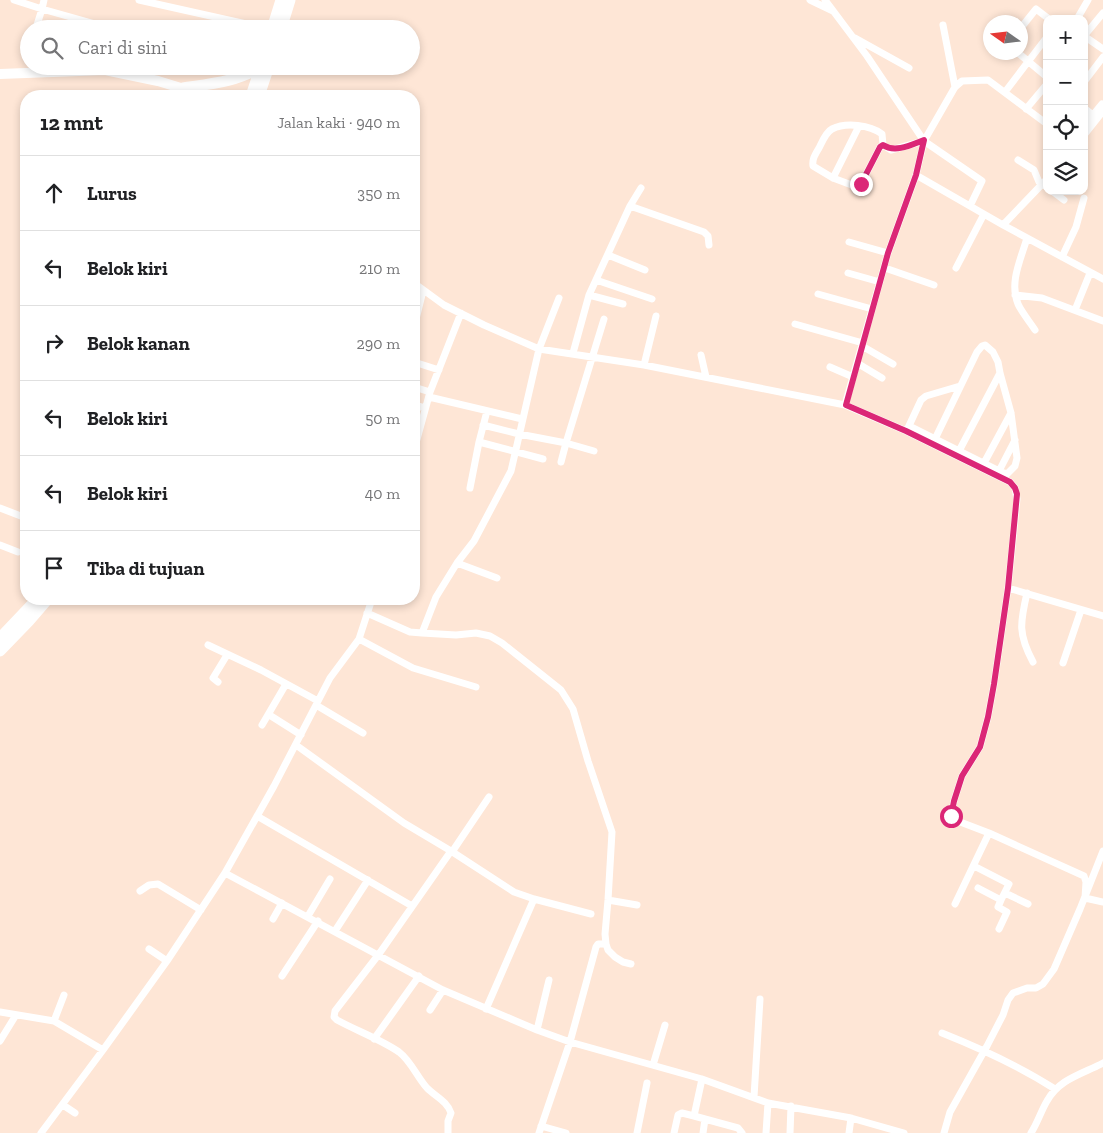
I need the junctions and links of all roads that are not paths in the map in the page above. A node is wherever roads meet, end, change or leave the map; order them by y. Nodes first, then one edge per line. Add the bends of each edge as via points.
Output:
1 (14, 0) edge
2 (44, 0) edge
3 (139, 0) edge
4 (281, 0) edge
5 (290, 0) edge
6 (810, 0) edge
7 (826, 0) edge
8 (1088, 0) edge
9 (42, 9) junction
10 (833, 11) junction
11 (1103, 13) edge
12 (1044, 15) edge
13 (1079, 15) edge
14 (1028, 19) edge
15 (39, 20) edge
16 (82, 20) edge
17 (230, 20) edge
18 (274, 20) edge
19 (284, 20) edge
20 (943, 25) dead end
21 (1088, 31) edge
22 (849, 33) junction
23 (1088, 39) edge
24 (1043, 42) edge
25 (1103, 49) edge
26 (1103, 57) edge
27 (1027, 62) junction
28 (909, 68) dead end
29 (20, 73) edge
30 (0, 74) edge
31 (1043, 74) edge
32 (129, 75) edge
33 (248, 75) edge
34 (261, 75) edge
35 (1088, 77) edge
36 (260, 81) junction
37 (955, 87) junction
38 (1043, 89) edge
39 (182, 90) edge
40 (195, 90) edge
41 (255, 90) edge
42 (259, 90) edge
43 (1005, 92) junction
44 (1102, 108) edge
45 (1026, 109) junction
46 (1088, 111) edge
47 (1093, 115) junction
48 (1043, 121) edge
49 (1088, 121) edge
50 (859, 126) junction
51 (1088, 129) edge
52 (924, 140) junction
53 (883, 145) junction
54 (1018, 160) dead end
55 (916, 175) junction
56 (833, 178) junction
57 (1043, 183) edge
58 (1043, 186) edge
59 (641, 188) dead end
60 (1057, 195) edge
61 (1084, 198) dead end
62 (1064, 200) dead end
63 (630, 206) junction
64 (970, 206) junction
65 (984, 214) junction
66 (1003, 225) junction
67 (1028, 238) junction
68 (849, 242) dead end
69 (709, 245) dead end
70 (888, 253) junction
71 (608, 255) junction
72 (1062, 257) junction
73 (885, 268) junction
74 (956, 268) dead end
75 (645, 270) dead end
76 (848, 273) dead end
77 (1090, 273) junction
78 (1103, 279) edge
79 (596, 280) junction
80 (880, 282) junction
81 (934, 285) dead end
82 (420, 288) edge
83 (423, 291) junction
84 (818, 294) dead end
85 (589, 295) junction
86 (1015, 295) junction
87 (559, 298) dead end
88 (652, 299) dead end
89 (420, 303) edge
90 (624, 304) dead end
91 (872, 309) junction
92 (1075, 310) junction
93 (461, 313) junction
94 (656, 316) dead end
95 (604, 319) dead end
96 (1103, 319) edge
97 (795, 324) dead end
98 (1035, 330) dead end
99 (862, 345) junction
100 (539, 349) junction
101 (574, 353) junction
102 (701, 355) dead end
103 (592, 357) junction
104 (857, 363) junction
105 (420, 364) edge
106 (644, 364) junction
107 (893, 364) dead end
108 (830, 367) dead end
109 (439, 370) junction
110 (1000, 373) junction
111 (706, 377) junction
112 (853, 377) junction
113 (882, 378) dead end
114 (960, 386) junction
115 (420, 390) edge
116 (430, 394) junction
117 (846, 405) junction
118 (420, 407) edge
119 (425, 408) junction
120 (487, 411) junction
121 (1012, 413) junction
122 (522, 420) junction
123 (483, 425) junction
124 (420, 427) edge
125 (907, 429) junction
126 (519, 434) junction
127 (935, 439) junction
128 (1015, 440) junction
129 (479, 442) junction
130 (566, 443) junction
131 (515, 451) junction
132 (594, 451) dead end
133 (959, 451) junction
134 (543, 459) dead end
135 (561, 462) dead end
136 (984, 463) junction
137 (999, 472) junction
138 (470, 488) dead end
139 (0, 508) edge
140 (20, 516) edge
141 (0, 545) edge
142 (18, 552) dead end
143 (457, 563) junction
144 (496, 578) dead end
145 (1008, 588) junction
146 (1027, 593) junction
147 (31, 605) edge
148 (43, 605) edge
149 (370, 605) edge
150 (1081, 610) junction
151 (367, 614) junction
152 (1103, 616) edge
153 (422, 633) junction
154 (0, 638) edge
155 (359, 639) junction
156 (208, 645) dead end
157 (0, 651) edge
158 (227, 655) junction
159 (1033, 662) dead end
160 (1063, 663) dead end
161 (218, 682) dead end
162 (286, 684) junction
163 (476, 687) dead end
164 (317, 703) junction
165 (271, 716) dead end
166 (262, 725) dead end
167 (363, 733) dead end
168 (301, 734) junction
169 (296, 745) junction
170 (489, 797) dead end
171 (257, 816) junction
172 (990, 833) junction
173 (1103, 851) edge
174 (451, 852) junction
175 (974, 866) junction
176 (225, 873) junction
177 (330, 879) dead end
178 (368, 880) junction
179 (978, 888) dead end
180 (140, 891) dead end
181 (1003, 897) junction
182 (1085, 898) junction
183 (534, 899) junction
184 (608, 900) junction
185 (1103, 902) edge
186 (282, 903) junction
187 (955, 904) dead end
188 (1028, 904) dead end
189 (637, 905) dead end
190 (412, 906) junction
191 (200, 910) junction
192 (591, 914) dead end
193 (308, 916) junction
194 (273, 919) dead end
195 (318, 921) junction
196 (999, 929) dead end
197 (335, 931) junction
198 (602, 944) junction
199 (149, 949) dead end
200 (380, 954) junction
201 (167, 960) junction
202 (631, 964) dead end
203 (282, 976) dead end
204 (419, 976) junction
205 (548, 980) dead end
206 (443, 990) junction
207 (64, 995) dead end
208 (760, 999) dead end
209 (486, 1009) junction
210 (430, 1010) dead end
211 (0, 1012) edge
212 (16, 1015) junction
213 (54, 1021) junction
214 (664, 1025) dead end
215 (537, 1030) junction
216 (942, 1033) dead end
217 (374, 1039) junction
218 (0, 1041) edge
219 (570, 1042) junction
220 (103, 1050) junction
221 (985, 1050) junction
222 (1103, 1063) edge
223 (653, 1065) junction
224 (702, 1079) junction
225 (647, 1084) dead end
226 (1055, 1089) junction
227 (754, 1096) junction
228 (768, 1102) junction
229 (63, 1105) junction
230 (791, 1106) junction
231 (75, 1113) dead end
232 (694, 1116) junction
233 (850, 1118) junction
234 (705, 1119) junction
235 (542, 1126) junction
236 (734, 1130) edge
237 (41, 1133) edge
238 (448, 1133) edge
239 (538, 1133) edge
240 (566, 1133) edge
241 (637, 1133) edge
242 (674, 1133) edge
243 (703, 1133) edge
244 (742, 1133) edge
245 (766, 1133) edge
246 (790, 1133) edge
247 (849, 1133) edge
248 (904, 1133) edge
249 (944, 1133) edge
250 (1031, 1133) edge

1 - 9 street
2 - 9 street
3 - 17 street
4 - 18 highway
5 - 19 highway
6 - 10 street
7 - 10 street
8 - 13 street
9 - 15 street
9 - 16 street
10 - 22 street
11 - 21 street
12 - 14 street via 1036,9
20 - 37 street
22 - 28 street
22 - 52 street
23 - 25 street
24 - 27 street
26 - 35 street
27 - 31 street
27 - 43 street
29 - 30 main road
32 - 39 main road
33 - 40 highway
34 - 36 highway
36 - 41 highway
36 - 42 highway
37 - 43 street via 962,81 988,80
37 - 52 street
38 - 45 street
43 - 45 street
44 - 47 street
44 - 51 street
45 - 48 street
46 - 47 street
47 - 49 street
50 - 53 street via 882,134
50 - 56 street
50 - 56 street via 832,128 813,159 813,166
52 - 53 street via 891,150
52 - 55 street
52 - 64 street via 982,181
53 - 56 street via 857,187
54 - 57 street via 1034,170 1039,182
55 - 64 street
55 - 70 street
58 - 66 street
59 - 63 street
60 - 62 street
61 - 72 street via 1076,227
63 - 69 street via 704,232
63 - 71 street
64 - 65 street
65 - 66 street
65 - 74 street
66 - 67 street
67 - 72 street
67 - 86 street via 1014,282
68 - 70 street
70 - 73 street
71 - 75 street
71 - 79 street
72 - 77 street
73 - 80 street
73 - 81 street
76 - 80 street
77 - 78 street
77 - 92 street
79 - 85 street
79 - 88 street
80 - 91 street
82 - 83 street
83 - 89 street
83 - 93 street
84 - 91 street
85 - 90 street
85 - 101 street
86 - 92 street via 1042,298
86 - 98 street
87 - 100 street
91 - 99 street
92 - 96 street
93 - 100 street
93 - 109 street
94 - 106 street
95 - 103 street
97 - 99 street
99 - 104 street
99 - 107 street
100 - 101 street
100 - 122 street
101 - 103 street
102 - 111 street
103 - 106 street
103 - 130 street
104 - 112 street
104 - 113 street
105 - 109 street
106 - 111 street
108 - 112 street
109 - 116 street
110 - 114 street via 996,357 986,345 982,346
110 - 121 street
110 - 133 street
111 - 117 street
112 - 117 street
114 - 125 street via 921,400
114 - 127 street
115 - 116 street
116 - 119 street
116 - 120 street
117 - 125 street
118 - 119 street
119 - 124 street
120 - 122 street
120 - 123 street
121 - 128 street
121 - 136 street
122 - 126 street
123 - 126 street
123 - 129 street
125 - 127 street
125 - 145 street via 1010,482 1015,488 1017,499
126 - 130 street
126 - 131 street
127 - 133 street
128 - 137 street
128 - 137 street via 1017,458 1014,466 1008,474
129 - 131 street
129 - 138 street
130 - 132 street
130 - 135 street
131 - 134 street
131 - 143 street via 509,476 474,541
133 - 136 street
136 - 137 street
139 - 140 street
141 - 142 street
143 - 144 street
143 - 153 street via 436,597
145 - 146 street
145 - 172 street via 988,717 980,747 962,776 951,816
146 - 150 street
146 - 159 street via 1021,626 1023,642
147 - 154 highway
148 - 157 highway
149 - 151 street
150 - 152 street
150 - 160 street
151 - 153 street via 410,632
151 - 155 street
153 - 184 street via 490,636 561,690 568,699 574,709 612,832
155 - 163 street via 413,668
155 - 164 street via 330,678
156 - 158 street
158 - 161 street via 213,678
158 - 162 street
162 - 164 street
162 - 166 street
164 - 167 street
164 - 168 street
165 - 168 street
168 - 169 street
169 - 171 street
169 - 174 street via 404,823
170 - 174 street
171 - 176 street
171 - 178 street
172 - 175 street
172 - 182 street via 1084,876
173 - 182 street
174 - 183 street via 514,892
174 - 190 street
175 - 181 street via 1009,884
175 - 187 street
176 - 186 street
176 - 191 street
177 - 193 street
178 - 190 street
178 - 197 street
179 - 181 street
180 - 191 street via 158,884
181 - 188 street
181 - 196 street via 998,907 1007,912
182 - 185 street
182 - 221 street via 1048,977 1036,988 1013,993
183 - 192 street
183 - 209 street
184 - 189 street
184 - 198 street
186 - 193 street
186 - 194 street
190 - 200 street
191 - 201 street
193 - 195 street
195 - 197 street
195 - 203 street
197 - 200 street
198 - 202 street via 615,957
198 - 219 street
199 - 201 street
200 - 204 street
200 - 217 street via 335,1010 334,1017
201 - 220 street
204 - 206 street
204 - 217 street
205 - 215 street
206 - 209 street
206 - 210 street
207 - 213 street
208 - 227 street
209 - 215 street
211 - 212 street
212 - 213 street
212 - 218 street
213 - 220 street
214 - 223 street
215 - 219 street
216 - 221 street
217 - 238 street via 398,1052 425,1086 445,1102 451,1112
219 - 223 street
219 - 235 street
220 - 229 street
221 - 226 street
221 - 249 street via 950,1112
222 - 226 street
223 - 224 street
224 - 227 street
224 - 232 street
225 - 241 street
226 - 250 street
227 - 228 street
228 - 230 street
228 - 245 street
229 - 231 street
229 - 237 street
230 - 233 street
230 - 246 street
232 - 234 street
232 - 242 street via 678,1115
233 - 247 street
233 - 248 street
234 - 236 street
234 - 243 street
235 - 239 street
235 - 240 street
236 - 244 street via 740,1129

